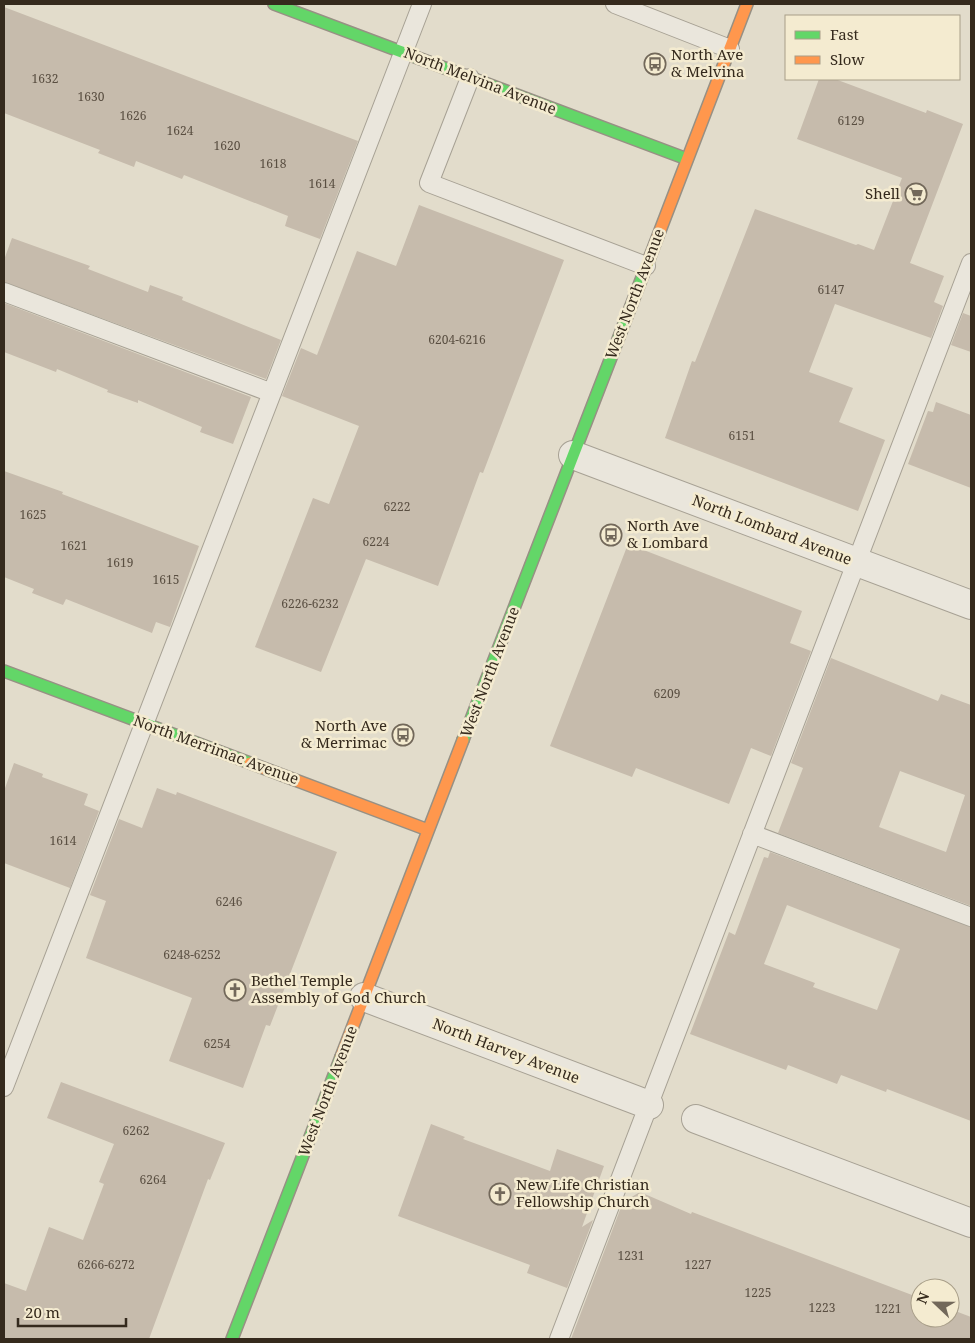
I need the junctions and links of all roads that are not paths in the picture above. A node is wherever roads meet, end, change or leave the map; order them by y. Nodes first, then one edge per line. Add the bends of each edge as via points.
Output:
1 (274, 4) edge
2 (422, 4) edge
3 (614, 4) edge
4 (747, 4) edge
5 (730, 49) junction
6 (403, 52) junction
7 (470, 78) junction
8 (687, 159) junction
9 (971, 263) edge
10 (646, 266) junction
11 (4, 292) edge
12 (965, 296) edge
13 (272, 393) junction
14 (573, 455) junction
15 (856, 561) junction
16 (971, 605) edge
17 (4, 671) edge
18 (144, 723) junction
19 (428, 830) junction
20 (752, 834) junction
21 (971, 917) edge
22 (364, 997) junction
23 (9, 1059) edge
24 (4, 1087) edge
25 (649, 1105) junction
26 (696, 1119) dead end
27 (971, 1224) edge
28 (232, 1339) edge
29 (558, 1339) edge

1 - 6 main road, North Melvina Avenue
2 - 6 lane
3 - 5 lane
4 - 5 main road, West North Avenue
5 - 8 main road, West North Avenue
6 - 7 main road, North Melvina Avenue
6 - 13 lane
7 - 8 main road, North Melvina Avenue
7 - 10 lane via 429,183
8 - 10 main road, West North Avenue
9 - 12 lane
10 - 14 main road, West North Avenue
11 - 13 lane
12 - 15 lane
13 - 18 lane
14 - 15 street, North Lombard Avenue
14 - 19 main road, West North Avenue
15 - 16 street, North Lombard Avenue
15 - 20 lane
17 - 18 main road, North Merrimac Avenue
18 - 19 main road, North Merrimac Avenue
18 - 23 lane
19 - 22 main road, West North Avenue
20 - 21 lane
20 - 25 lane
22 - 25 street, North Harvey Avenue
22 - 28 main road, West North Avenue
23 - 24 lane
25 - 29 lane
26 - 27 street

